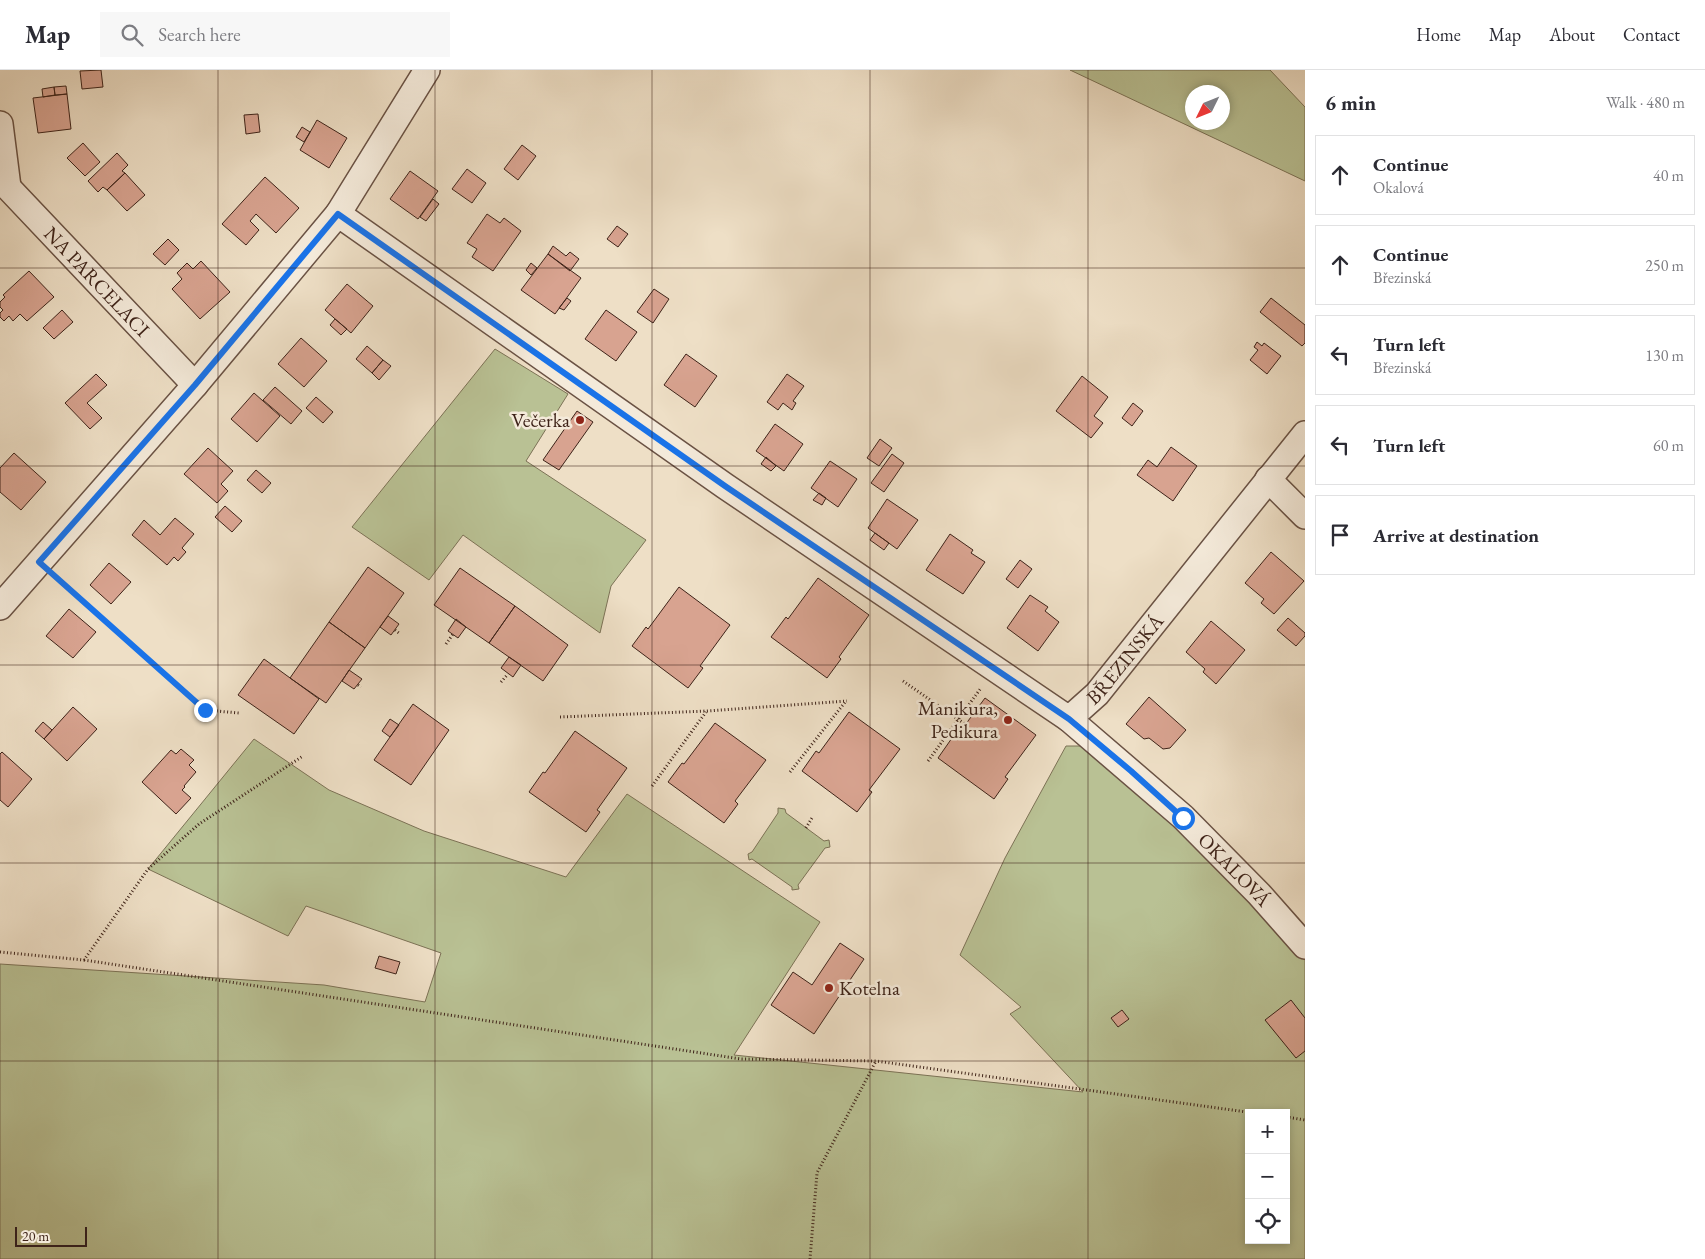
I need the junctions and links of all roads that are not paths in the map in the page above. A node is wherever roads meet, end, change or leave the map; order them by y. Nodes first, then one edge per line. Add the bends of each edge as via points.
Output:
1 (427, 70) edge
2 (0, 124) edge
3 (4, 183) edge
4 (338, 214) junction
5 (195, 385) junction
6 (1305, 434) edge
7 (1268, 479) junction
8 (1305, 516) edge
9 (0, 607) edge
10 (1069, 719) junction
11 (1305, 946) edge

1 - 4 street
2 - 3 street
3 - 5 street, NA PARCELACI
4 - 5 street
4 - 10 street, BŘEZINSKÁ via 725,486
5 - 9 street
6 - 7 street, BŘEZINSKÁ
7 - 8 street
7 - 10 street, BŘEZINSKÁ via 1097,694
10 - 11 street, OKALOVÁ via 1183,818 1259,894

